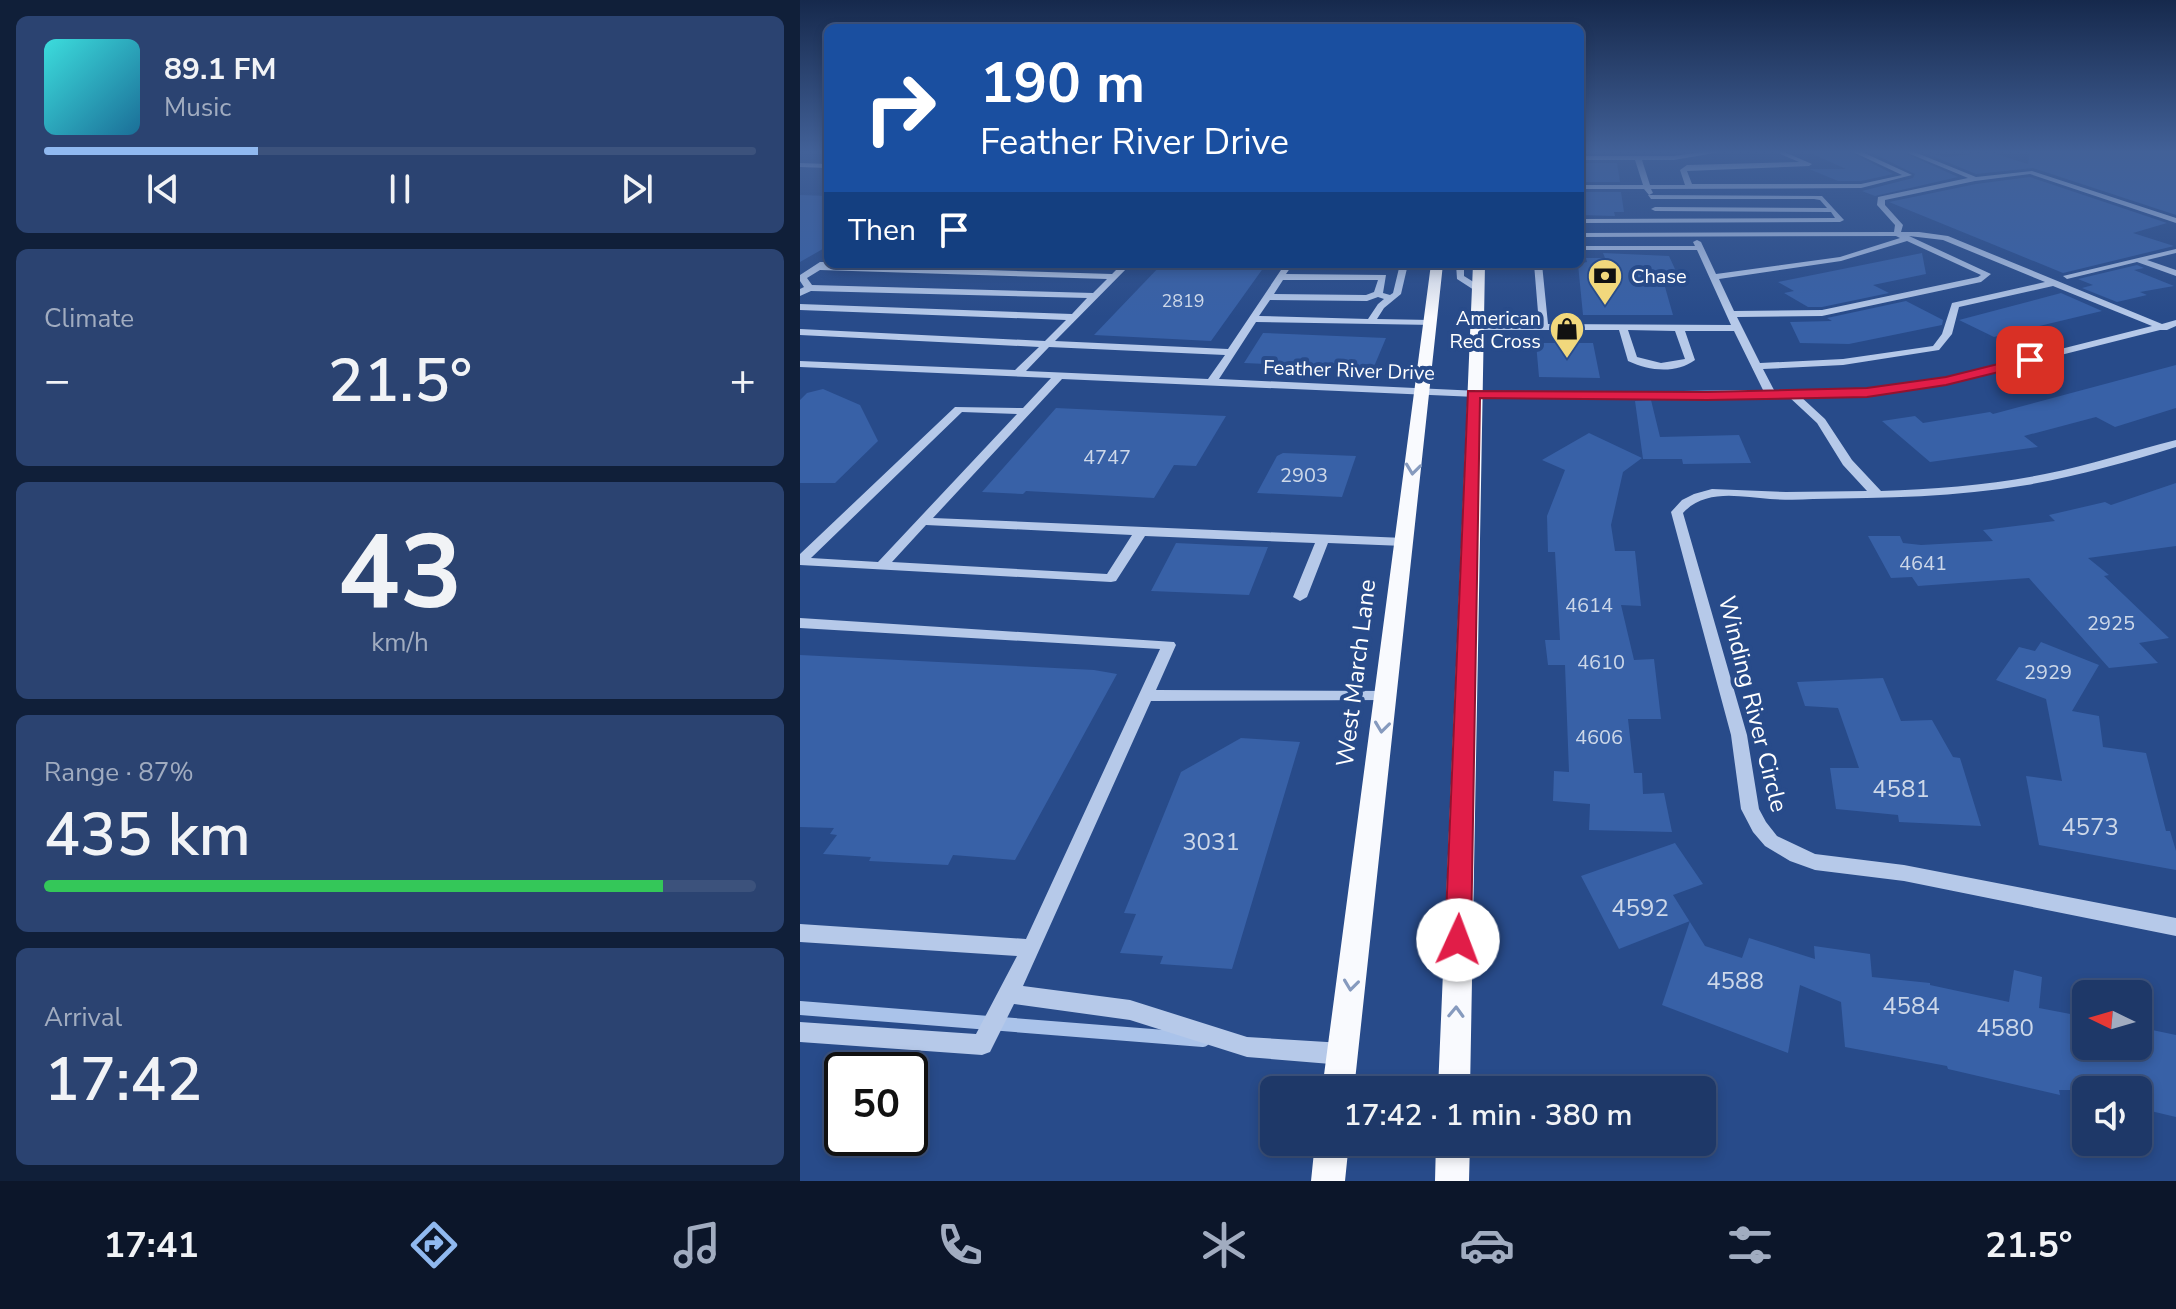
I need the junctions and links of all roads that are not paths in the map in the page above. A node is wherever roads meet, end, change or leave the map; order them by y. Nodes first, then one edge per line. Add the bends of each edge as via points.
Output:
1 (1654, 206) edge
2 (1829, 206) edge
3 (1882, 206) edge
4 (2132, 206) edge
5 (1655, 209) junction
6 (1833, 210) junction
7 (1584, 221) edge
8 (1659, 221) junction
9 (2176, 221) edge
10 (1897, 234) junction
11 (1584, 235) edge
12 (1664, 235) junction
13 (1694, 235) junction
14 (1908, 239) junction
15 (1584, 248) edge
16 (1700, 248) junction
17 (2176, 251) edge
18 (2138, 259) junction
19 (824, 263) edge
20 (818, 267) junction
21 (824, 267) edge
22 (848, 268) edge
23 (1123, 268) edge
24 (1287, 268) edge
25 (1403, 268) edge
26 (1437, 268) edge
27 (1460, 268) edge
28 (1479, 268) edge
29 (1538, 268) edge
30 (2176, 273) edge
31 (2067, 276) dead end
32 (1114, 277) junction
33 (1281, 277) junction
34 (1714, 277) junction
35 (2053, 282) junction
36 (1477, 288) junction
37 (804, 290) edge
38 (1378, 294) junction
39 (1094, 296) junction
40 (1269, 297) junction
41 (1391, 299) junction
42 (800, 307) edge
43 (1731, 314) junction
44 (1074, 317) junction
45 (1373, 318) junction
46 (1255, 319) junction
47 (1431, 323) junction
48 (2176, 323) edge
49 (1477, 327) junction
50 (1544, 327) junction
51 (2162, 327) junction
52 (1623, 328) junction
53 (1679, 328) junction
54 (1737, 328) junction
55 (800, 332) edge
56 (2176, 332) edge
57 (1047, 344) junction
58 (1231, 352) junction
59 (800, 364) edge
60 (1757, 366) junction
61 (1017, 374) junction
62 (1059, 376) junction
63 (1211, 383) junction
64 (1423, 392) junction
65 (1473, 394) junction
66 (1792, 394) junction
67 (1771, 395) junction
68 (1025, 411) junction
69 (2176, 443) edge
70 (1876, 493) junction
71 (923, 521) junction
72 (1141, 532) junction
73 (1323, 539) junction
74 (1404, 542) junction
75 (881, 566) junction
76 (1300, 597) dead end
77 (800, 623) edge
78 (1386, 695) junction
79 (1146, 696) junction
80 (2176, 927) edge
81 (800, 933) edge
82 (1032, 948) junction
83 (1008, 994) junction
84 (800, 1032) edge
85 (1343, 1054) junction
86 (1340, 1076) edge
87 (1454, 1076) edge
88 (1331, 1156) edge
89 (1453, 1156) edge
90 (1328, 1181) edge
91 (1452, 1181) edge

1 - 5 street
2 - 6 street
3 - 10 street via 1899,225
4 - 9 street
5 - 6 street
5 - 8 street
6 - 8 street via 1840,220
7 - 8 street
8 - 12 street
10 - 13 street
10 - 14 street
10 - 35 street via 1945,238
11 - 12 street
12 - 13 street
13 - 16 street
14 - 34 street via 1841,259
14 - 43 street via 1987,274 1822,313
15 - 16 street
16 - 34 street
17 - 18 street
18 - 30 street
18 - 31 street
19 - 20 street
20 - 21 street
20 - 37 street via 802,277
22 - 32 street
23 - 32 street
24 - 33 street
25 - 41 street
26 - 47 main road, West March Lane
27 - 36 street via 1460,277
28 - 36 main road
29 - 50 street
32 - 39 street
33 - 38 street via 1383,277
33 - 40 street
34 - 43 street
35 - 51 street
35 - 60 street via 1955,305 1947,334 1936,348 1843,362
36 - 49 main road
37 - 39 street
38 - 40 street
38 - 41 street
39 - 44 street
40 - 46 street
41 - 45 street
42 - 44 street
43 - 54 street
44 - 57 street
45 - 46 street
45 - 47 street
46 - 58 street
47 - 64 main road, West March Lane
48 - 51 street, Feather River Drive
49 - 50 street
49 - 65 main road
50 - 52 street
51 - 56 street
51 - 66 street, Feather River Drive via 1946,381 1867,392
52 - 53 street
52 - 53 street via 1632,359 1645,365 1680,366 1690,360
53 - 54 street
54 - 60 street
55 - 57 street
57 - 58 street
57 - 61 street
58 - 63 street
59 - 61 street, Feather River Drive
60 - 67 street
61 - 62 street, Feather River Drive
62 - 63 street, Feather River Drive
62 - 68 street
63 - 64 street, Feather River Drive
64 - 65 street, Feather River Drive
64 -> 74 main road, West March Lane
65 - 67 street, Feather River Drive
87 -> 65 main road
66 - 67 street, Feather River Drive
66 - 70 street via 1821,421 1847,462
68 - 71 street
68 - 75 street via 959,409 800,561
69 - 70 street, Winding River Circle via 2027,481
70 - 80 street, Winding River Circle via 1706,494 1690,498 1677,512 1739,735 1750,809 1759,827 1771,841 1815,862 1904,873
71 - 72 street
71 - 75 street
72 - 73 street
72 - 75 street via 1111,578
73 - 74 street
73 - 76 street
74 - 78 main road, West March Lane
77 - 79 street via 1169,645
78 - 79 street
78 -> 85 main road, West March Lane
79 - 82 street
81 - 82 street
82 - 83 street
83 - 84 street via 982,1045
83 - 85 street via 1130,1010 1247,1047
85 - 86 main road, West March Lane
88 - 90 main road
89 - 91 main road

